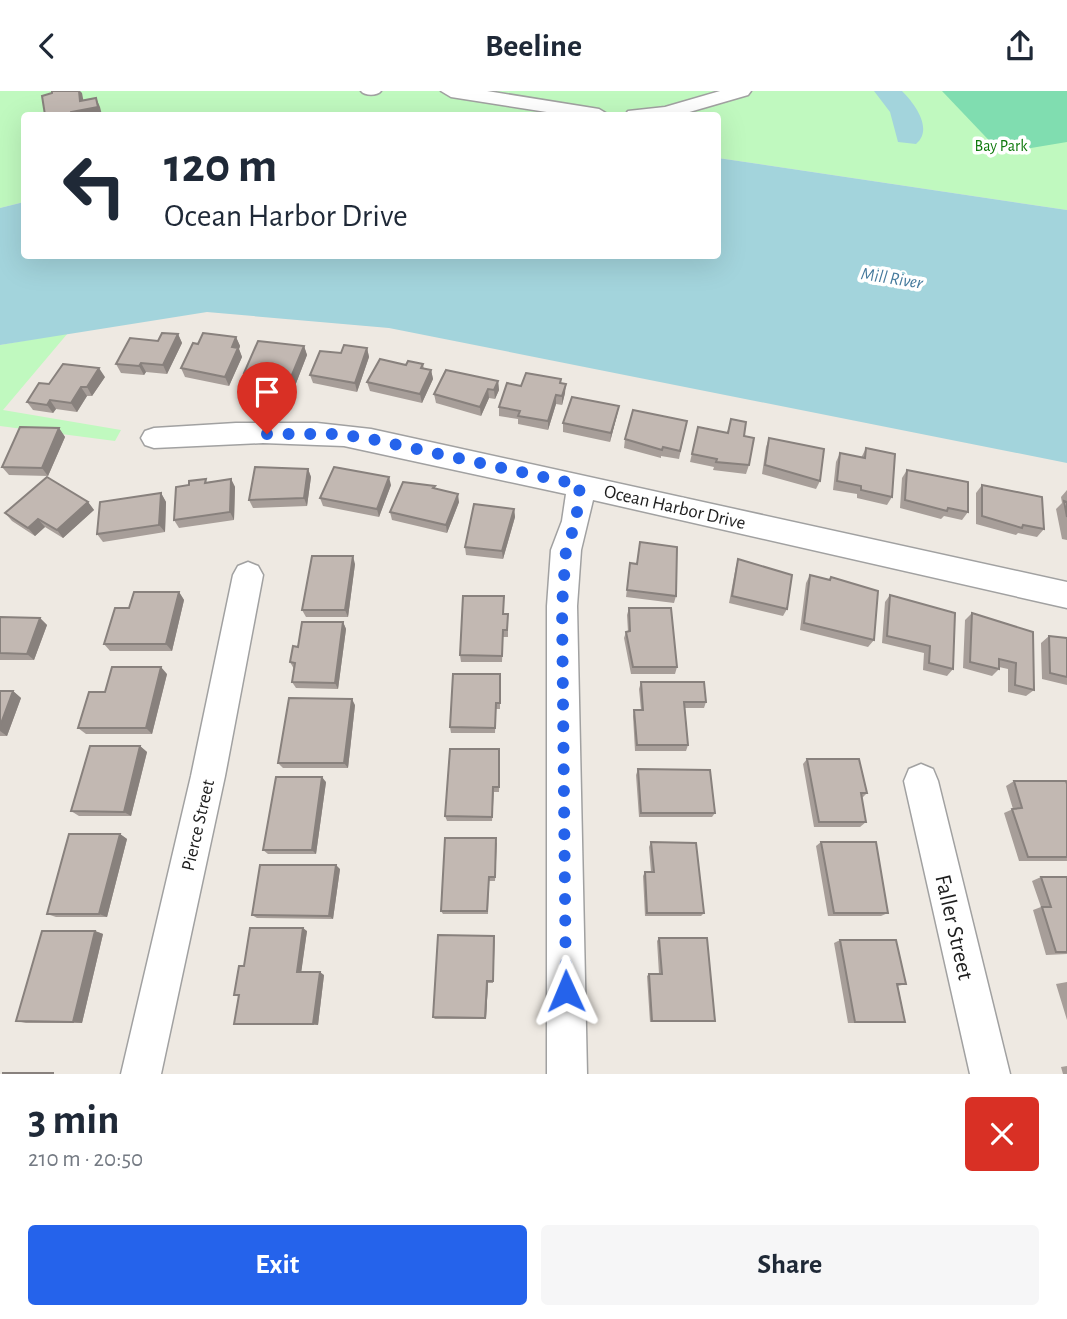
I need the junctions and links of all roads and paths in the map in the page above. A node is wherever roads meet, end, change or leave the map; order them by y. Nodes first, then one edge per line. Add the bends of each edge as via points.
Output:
1 (366, 91) edge
2 (376, 91) edge
3 (451, 91) edge
4 (741, 91) edge
5 (580, 112) edge
6 (669, 112) edge
7 (154, 438) dead end
8 (580, 485) junction
9 (248, 575) dead end
10 (1067, 596) edge
11 (921, 781) dead end
12 (141, 1074) edge
13 (567, 1074) edge
14 (990, 1074) edge

1 - 2 lane
3 - 5 street
4 - 6 street
7 - 8 street, Ocean Harbor Drive via 338,434
8 - 10 street, Ocean Harbor Drive
8 - 13 street via 576,521 566,550 562,606
9 - 12 street, Pierce Street
11 - 14 street, Faller Street

